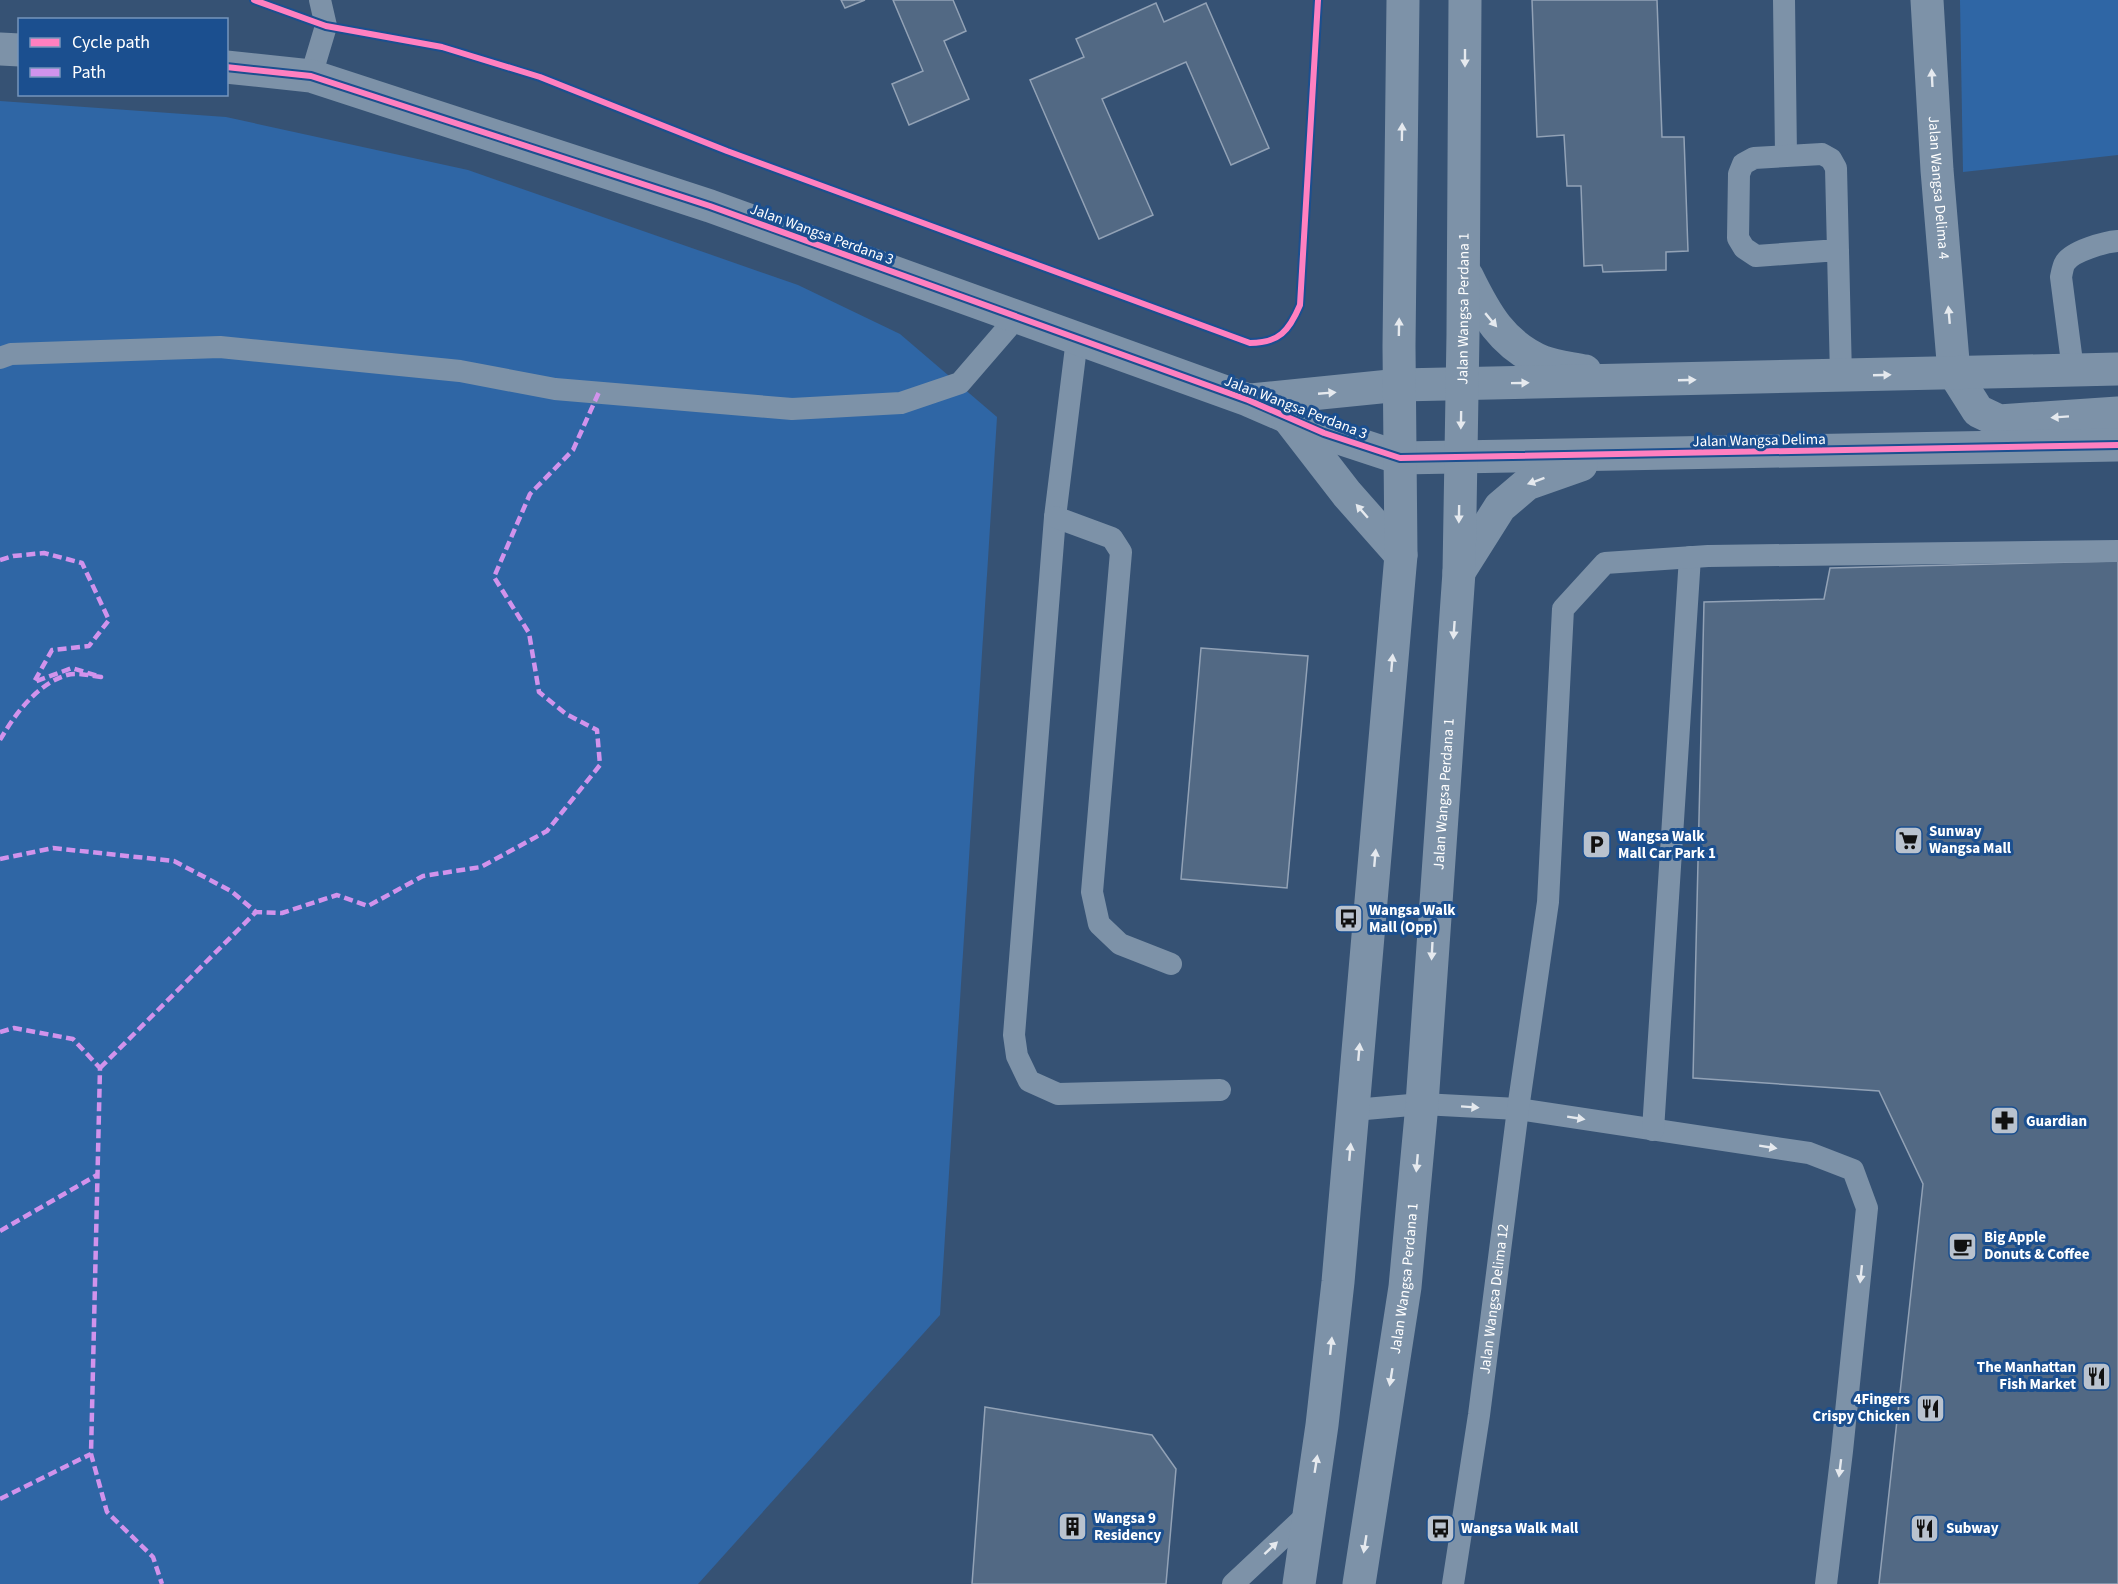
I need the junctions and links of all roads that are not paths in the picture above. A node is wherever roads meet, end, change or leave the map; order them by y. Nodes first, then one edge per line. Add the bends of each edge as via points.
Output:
1 (320, 0) edge
2 (1403, 0) edge
3 (1465, 0) edge
4 (1784, 0) edge
5 (1927, 0) edge
6 (0, 49) edge
7 (18, 50) edge
8 (228, 67) edge
9 (311, 76) junction
10 (1786, 156) junction
11 (2118, 241) edge
12 (1838, 250) junction
13 (1463, 269) junction
14 (1017, 317) junction
15 (1077, 339) junction
16 (0, 358) edge
17 (2118, 369) edge
18 (2073, 370) junction
19 (1954, 373) junction
20 (1841, 376) junction
21 (1629, 382) junction
22 (1461, 384) junction
23 (1400, 385) junction
24 (1248, 400) junction
25 (2118, 413) edge
26 (1288, 417) junction
27 (2118, 445) edge
28 (1611, 455) junction
29 (1461, 457) junction
30 (1400, 458) junction
31 (1055, 518) junction
32 (2118, 551) edge
33 (1401, 555) junction
34 (1690, 557) junction
35 (1459, 572) junction
36 (1171, 964) dead end
37 (1220, 1090) dead end
38 (1422, 1104) junction
39 (1518, 1109) junction
40 (1354, 1110) junction
41 (1653, 1130) junction
42 (1309, 1513) junction
43 (1233, 1584) edge
44 (1299, 1584) edge
45 (1359, 1584) edge
46 (1453, 1584) edge
47 (1826, 1584) edge

1 - 9 lane via 326,26
23 -> 2 street
3 -> 13 street, Jalan Wangsa Perdana 1
4 - 10 lane
19 -> 5 street, Jalan Wangsa Delima 4
6 - 7 street
8 - 9 street, Jalan Wangsa Perdana 3
9 - 14 street, Jalan Wangsa Perdana 3 via 710,206
10 - 12 lane via 1822,154 1836,168
10 - 12 lane via 1754,158 1743,164 1739,174 1738,238 1756,256
11 - 18 lane via 2084,250 2065,262 2061,277
12 - 20 lane
13 -> 21 street via 1485,313 1510,344 1543,362
13 - 22 street, Jalan Wangsa Perdana 1
14 - 15 street, Jalan Wangsa Perdana 3
14 - 16 lane via 960,382 901,403 792,408 555,389 460,371 220,347 11,354
15 - 24 street, Jalan Wangsa Perdana 3
15 - 31 lane
17 - 18 street
18 - 19 street
20 -> 19 street
25 -> 19 street via 1999,421 1978,411
21 -> 20 street
22 -> 21 street
22 - 23 street
22 -> 29 street, Jalan Wangsa Perdana 1
24 -> 23 street, Jalan Wangsa Perdana 3
23 - 30 street
24 - 26 street, Jalan Wangsa Perdana 3
26 - 30 street, Jalan Wangsa Perdana 3
33 -> 26 street via 1347,494
27 - 28 street, Jalan Wangsa Delima
28 - 29 street, Jalan Wangsa Delima
28 -> 35 street via 1527,484 1500,507
29 - 30 street, Jalan Wangsa Delima
29 -> 35 street, Jalan Wangsa Perdana 1
30 - 33 street
31 - 36 lane via 1112,538 1121,552 1092,892 1099,924 1119,944
31 - 37 lane via 1014,1035 1017,1056 1029,1081 1058,1094
32 - 34 lane, Jalan Wangsa Delima 12
40 -> 33 street
34 - 39 lane, Jalan Wangsa Delima 12 via 1605,563 1563,609 1548,902
34 - 41 lane
35 -> 38 street, Jalan Wangsa Perdana 1
38 -> 39 lane
38 - 40 lane
38 -> 45 street, Jalan Wangsa Perdana 1 via 1405,1287
39 -> 41 lane
39 - 46 lane, Jalan Wangsa Delima 12
42 -> 40 street via 1324,1413
41 -> 47 lane via 1809,1153 1853,1170 1857,1179 1867,1208
43 -> 42 lane
42 - 44 street

